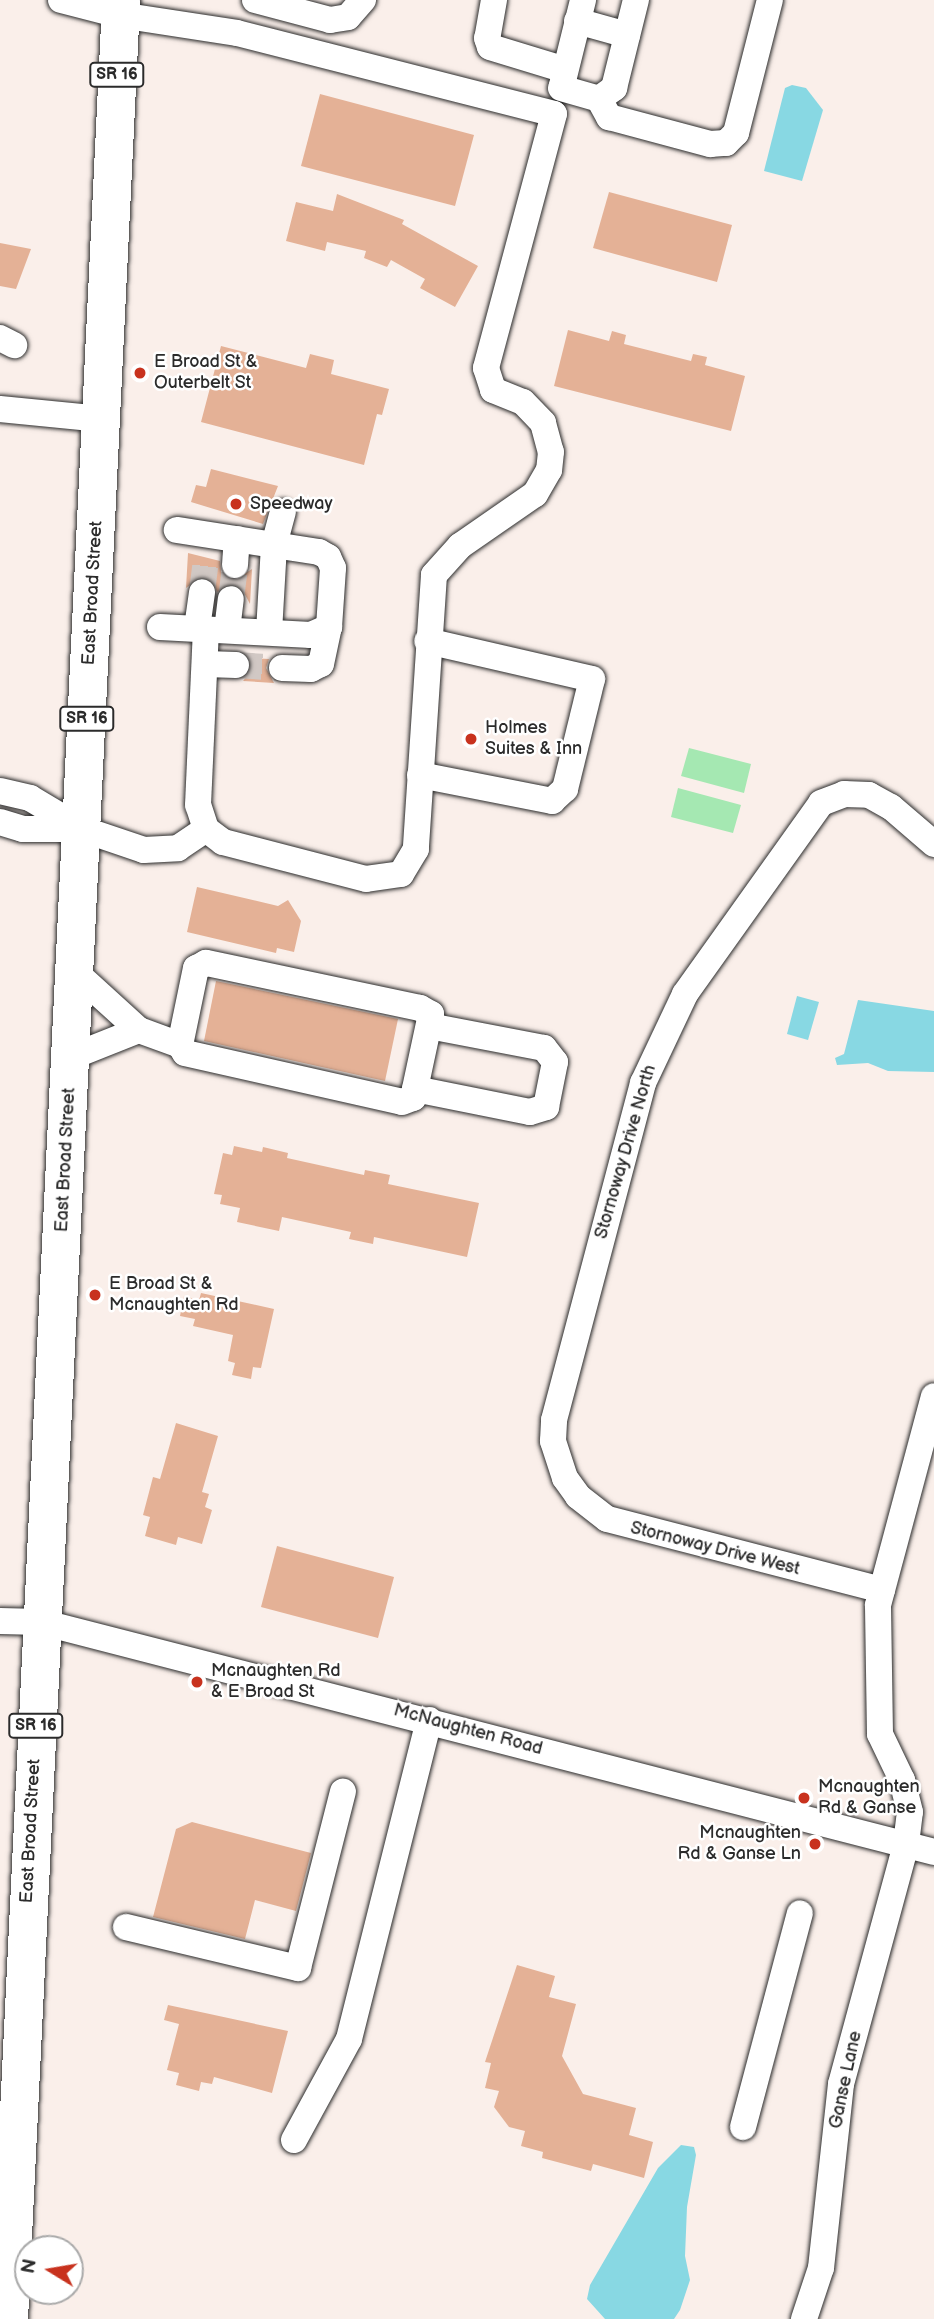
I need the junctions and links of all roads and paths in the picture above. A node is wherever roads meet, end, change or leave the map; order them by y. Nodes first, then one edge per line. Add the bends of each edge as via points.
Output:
1 (61, 0) edge
2 (255, 0) edge
3 (363, 0) edge
4 (494, 0) edge
5 (636, 0) edge
6 (770, 0) edge
7 (120, 8) edge
8 (580, 10) edge
9 (627, 35) junction
10 (563, 78) junction
11 (599, 99) junction
12 (554, 114) junction
13 (0, 409) edge
14 (102, 419) junction
15 (283, 512) dead end
16 (177, 530) dead end
17 (274, 545) junction
18 (202, 592) tunnel mouth
19 (230, 599) tunnel mouth
20 (160, 627) dead end
21 (330, 627) junction
22 (210, 629) junction
23 (269, 632) junction
24 (427, 641) junction
25 (205, 664) junction
26 (236, 665) tunnel mouth
27 (282, 667) tunnel mouth
28 (420, 775) junction
29 (0, 791) edge
30 (0, 822) edge
31 (82, 829) junction
32 (206, 829) junction
33 (934, 844) edge
34 (75, 972) junction
35 (429, 1026) junction
36 (139, 1030) junction
37 (180, 1045) junction
38 (71, 1058) junction
39 (415, 1089) junction
40 (934, 1396) edge
41 (565, 1478) joint
42 (882, 1590) junction
43 (0, 1620) edge
44 (41, 1622) junction
45 (429, 1720) junction
46 (342, 1793) dead end
47 (906, 1844) junction
48 (934, 1852) edge
49 (800, 1913) dead end
50 (126, 1927) dead end
51 (743, 2127) dead end
52 (294, 2140) dead end
53 (9, 2319) edge
54 (804, 2319) edge

1 - 7 street
2 - 3 street via 330,20 348,18
4 - 10 street via 487,38 491,47
5 - 9 street
6 - 11 street via 736,133 726,143 710,144 609,117
7 - 12 street
7 - 14 highway, East Broad Street / SR 16
8 - 9 street
8 - 10 street
9 - 11 street via 614,88
10 - 11 street
10 - 12 street
12 - 24 street via 486,369 492,390 523,402 543,423 551,452 549,470 525,503 446,557 430,588
13 - 14 street
14 - 31 highway, East Broad Street / SR 16
15 - 17 street
16 - 17 street via 207,546 236,552
17 - 21 street via 328,557 333,568
17 - 23 street
18 - 22 street
19 - 22 street
20 - 22 street
21 - 23 street via 311,635
21 - 27 street via 321,664 311,669
22 - 23 street
22 - 25 street
24 - 28 street
24 - 28 street via 592,679 565,789 552,801
25 - 26 street
25 - 32 street via 198,805
28 - 32 street via 416,849 411,862 393,878 366,879 223,842
29 - 31 street via 30,798
30 - 31 street via 23,829
31 - 32 street via 161,851 178,848
31 - 34 highway, East Broad Street / SR 16
33 - 41 street, Stornoway Drive North via 891,807 869,795 835,796 805,821 685,994 643,1083 554,1420 553,1441
34 - 36 street
34 - 38 highway, East Broad Street / SR 16
35 - 37 street via 431,1014 420,1007 206,963 196,968
35 - 39 street
35 - 39 street via 544,1048 555,1062 546,1107 530,1112
36 - 37 street
36 - 38 street
37 - 39 street via 186,1053 402,1102 414,1098
38 - 44 highway, East Broad Street / SR 16
40 - 42 street, Ganse Lane
41 - 42 street, Stornoway Drive West via 592,1510 629,1529
42 - 47 street, Ganse Lane via 877,1639 880,1734 902,1780 910,1812
43 - 44 street, McNaughten Road
44 - 45 street, McNaughten Road
44 - 53 highway, East Broad Street / SR 16
45 - 47 street, McNaughten Road
45 - 52 street via 349,2039
46 - 50 street via 298,1968
47 - 48 street, McNaughten Road
47 - 54 street, Ganse Lane via 841,2084 821,2268
49 - 51 street

